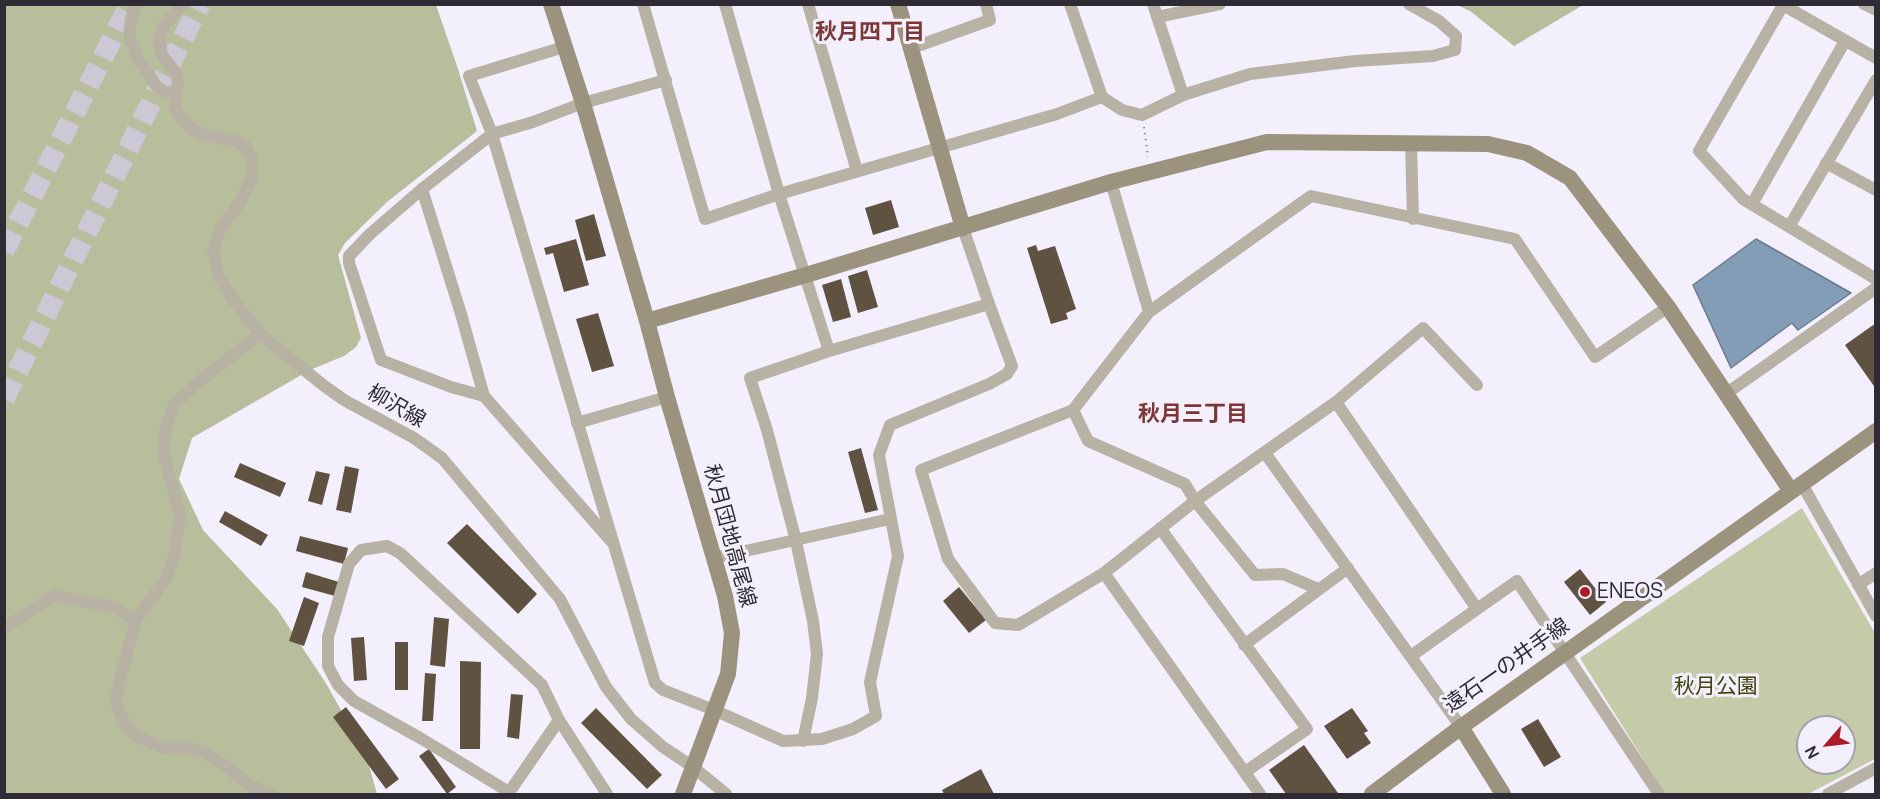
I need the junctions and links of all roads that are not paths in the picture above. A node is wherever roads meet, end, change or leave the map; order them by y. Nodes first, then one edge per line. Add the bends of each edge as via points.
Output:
1 (138, 4) edge
2 (183, 4) edge
3 (550, 4) edge
4 (643, 4) edge
5 (725, 4) edge
6 (808, 4) edge
7 (898, 4) edge
8 (986, 4) edge
9 (1071, 4) edge
10 (1220, 4) edge
11 (1409, 4) edge
12 (1864, 4) edge
13 (1875, 10) edge
14 (1155, 11) edge
15 (1845, 41) junction
16 (564, 47) junction
17 (912, 48) junction
18 (1875, 58) edge
19 (666, 80) junction
20 (1875, 80) edge
21 (176, 93) junction
22 (1183, 95) junction
23 (1102, 97) junction
24 (583, 103) junction
25 (492, 134) junction
26 (1411, 144) junction
27 (938, 147) junction
28 (1826, 163) junction
29 (856, 171) junction
30 (1111, 182) junction
31 (422, 189) junction
32 (1875, 190) edge
33 (779, 194) junction
34 (1752, 204) junction
35 (1413, 219) junction
36 (1790, 225) junction
37 (963, 228) junction
38 (806, 276) junction
39 (1875, 279) edge
40 (1875, 288) edge
41 (989, 304) junction
42 (1668, 307) junction
43 (1149, 312) junction
44 (647, 321) junction
45 (260, 334) junction
46 (829, 351) junction
47 (1476, 385) dead end
48 (1727, 393) junction
49 (484, 396) junction
50 (667, 397) junction
51 (1336, 402) junction
52 (1072, 410) junction
53 (577, 423) junction
54 (1875, 431) edge
55 (1265, 453) junction
56 (1796, 488) junction
57 (1195, 501) junction
58 (891, 519) junction
59 (1160, 528) junction
60 (796, 542) junction
61 (614, 544) junction
62 (714, 558) junction
63 (1348, 568) junction
64 (1104, 573) junction
65 (1875, 573) edge
66 (1858, 585) junction
67 (1318, 589) junction
68 (1477, 609) junction
69 (1875, 616) edge
70 (136, 620) junction
71 (4, 628) edge
72 (1244, 645) junction
73 (1565, 653) junction
74 (1411, 656) junction
75 (714, 710) junction
76 (559, 720) junction
77 (1461, 727) junction
78 (803, 741) junction
79 (693, 767) junction
80 (1875, 768) edge
81 (1245, 772) junction
82 (508, 793) edge
83 (272, 795) edge
84 (607, 795) edge
85 (683, 795) edge
86 (726, 795) edge
87 (1260, 795) edge
88 (1372, 795) edge
89 (1503, 795) edge
90 (1659, 795) edge
91 (1828, 795) edge

1 - 21 street via 129,36 137,57 157,87
2 - 21 street, 柳沢線 via 164,25 159,40 162,55 176,73
3 - 16 street, 秋月団地高尾線
4 - 19 street
5 - 33 street
6 - 29 street
7 - 17 street
8 - 17 street via 990,20
9 - 23 street
10 - 14 street
11 - 22 street via 1456,36 1455,50 1433,56 1250,74
12 - 13 street
14 - 22 street
15 - 18 street
15 - 34 street
15 - 34 street via 1783,5 1699,151
16 - 24 street, 秋月団地高尾線
16 - 25 street via 469,76
17 - 27 street
19 - 24 street
19 - 33 street via 705,219
20 - 28 street
21 - 45 street, 柳沢線 via 175,107 193,130 236,141 246,147 252,160 252,178 220,229 213,251 219,277
22 - 23 street via 1142,115 1122,110
23 - 27 street via 1057,114
24 - 25 street
24 - 44 street, 秋月団地高尾線
25 - 31 street
25 - 53 street
26 - 30 street via 1267,142
26 - 35 street
26 - 42 street via 1488,144 1527,153 1570,178
27 - 29 street
27 - 37 street
28 - 32 street
28 - 36 street
29 - 33 street
30 - 37 street
30 - 43 street
31 - 49 street
31 - 49 street via 363,241 349,256 349,263 381,360
33 - 38 street
34 - 36 street
35 - 42 street via 1515,239 1595,357
35 - 43 street via 1311,196
36 - 39 street
37 - 38 street
37 - 41 street
38 - 44 street
38 - 46 street
40 - 48 street
41 - 46 street
41 - 58 street via 1012,366 1007,374 989,384 890,425 879,455
42 - 48 street
43 - 52 street
44 - 50 street, 秋月団地高尾線
45 - 70 street via 174,405 163,451 180,516 175,553 166,577
45 - 79 street, 柳沢線 via 330,390 442,458 560,598 606,687 631,719
46 - 60 street via 750,378
47 - 51 street via 1423,328
48 - 56 street
49 - 61 street
50 - 53 street
50 - 62 street, 秋月団地高尾線
51 - 55 street
51 - 68 street
52 - 57 street via 1088,441 1185,484
52 - 64 street via 921,470 948,559 995,623 1018,625
53 - 61 street
54 - 56 street, 遠石一の井手線
55 - 57 street
55 - 63 street
56 - 66 street
56 - 73 street, 遠石一の井手線
57 - 59 street
57 - 67 street via 1255,575 1283,574
58 - 60 street
58 - 78 street via 898,556 870,682 876,716 853,729
59 - 64 street
59 - 72 street
60 - 62 street
60 - 78 street via 817,654
61 - 75 street via 655,683 663,690
62 - 75 street, 秋月団地高尾線 via 732,633 728,674
63 - 67 street
63 - 74 street
64 - 81 street
65 - 66 street
66 - 69 street
67 - 72 street
68 - 73 street via 1517,581
68 - 74 street
70 - 71 street via 114,607 54,596
70 - 83 street via 116,703 125,724 134,735 164,748 204,752 249,785
72 - 81 street via 1307,729
73 - 77 street, 遠石一の井手線
73 - 90 street
74 - 77 street
75 - 78 street via 783,741
75 - 79 street, 秋月団地高尾線
76 - 82 street
76 - 82 street via 542,685 400,553 387,546 375,546 361,550 349,564 328,638 327,666 338,685 354,701 422,738
76 - 84 street
77 - 88 street, 遠石一の井手線
77 - 89 street
79 - 85 street, 秋月団地高尾線
79 - 86 street, 柳沢線
80 - 91 street
81 - 87 street

